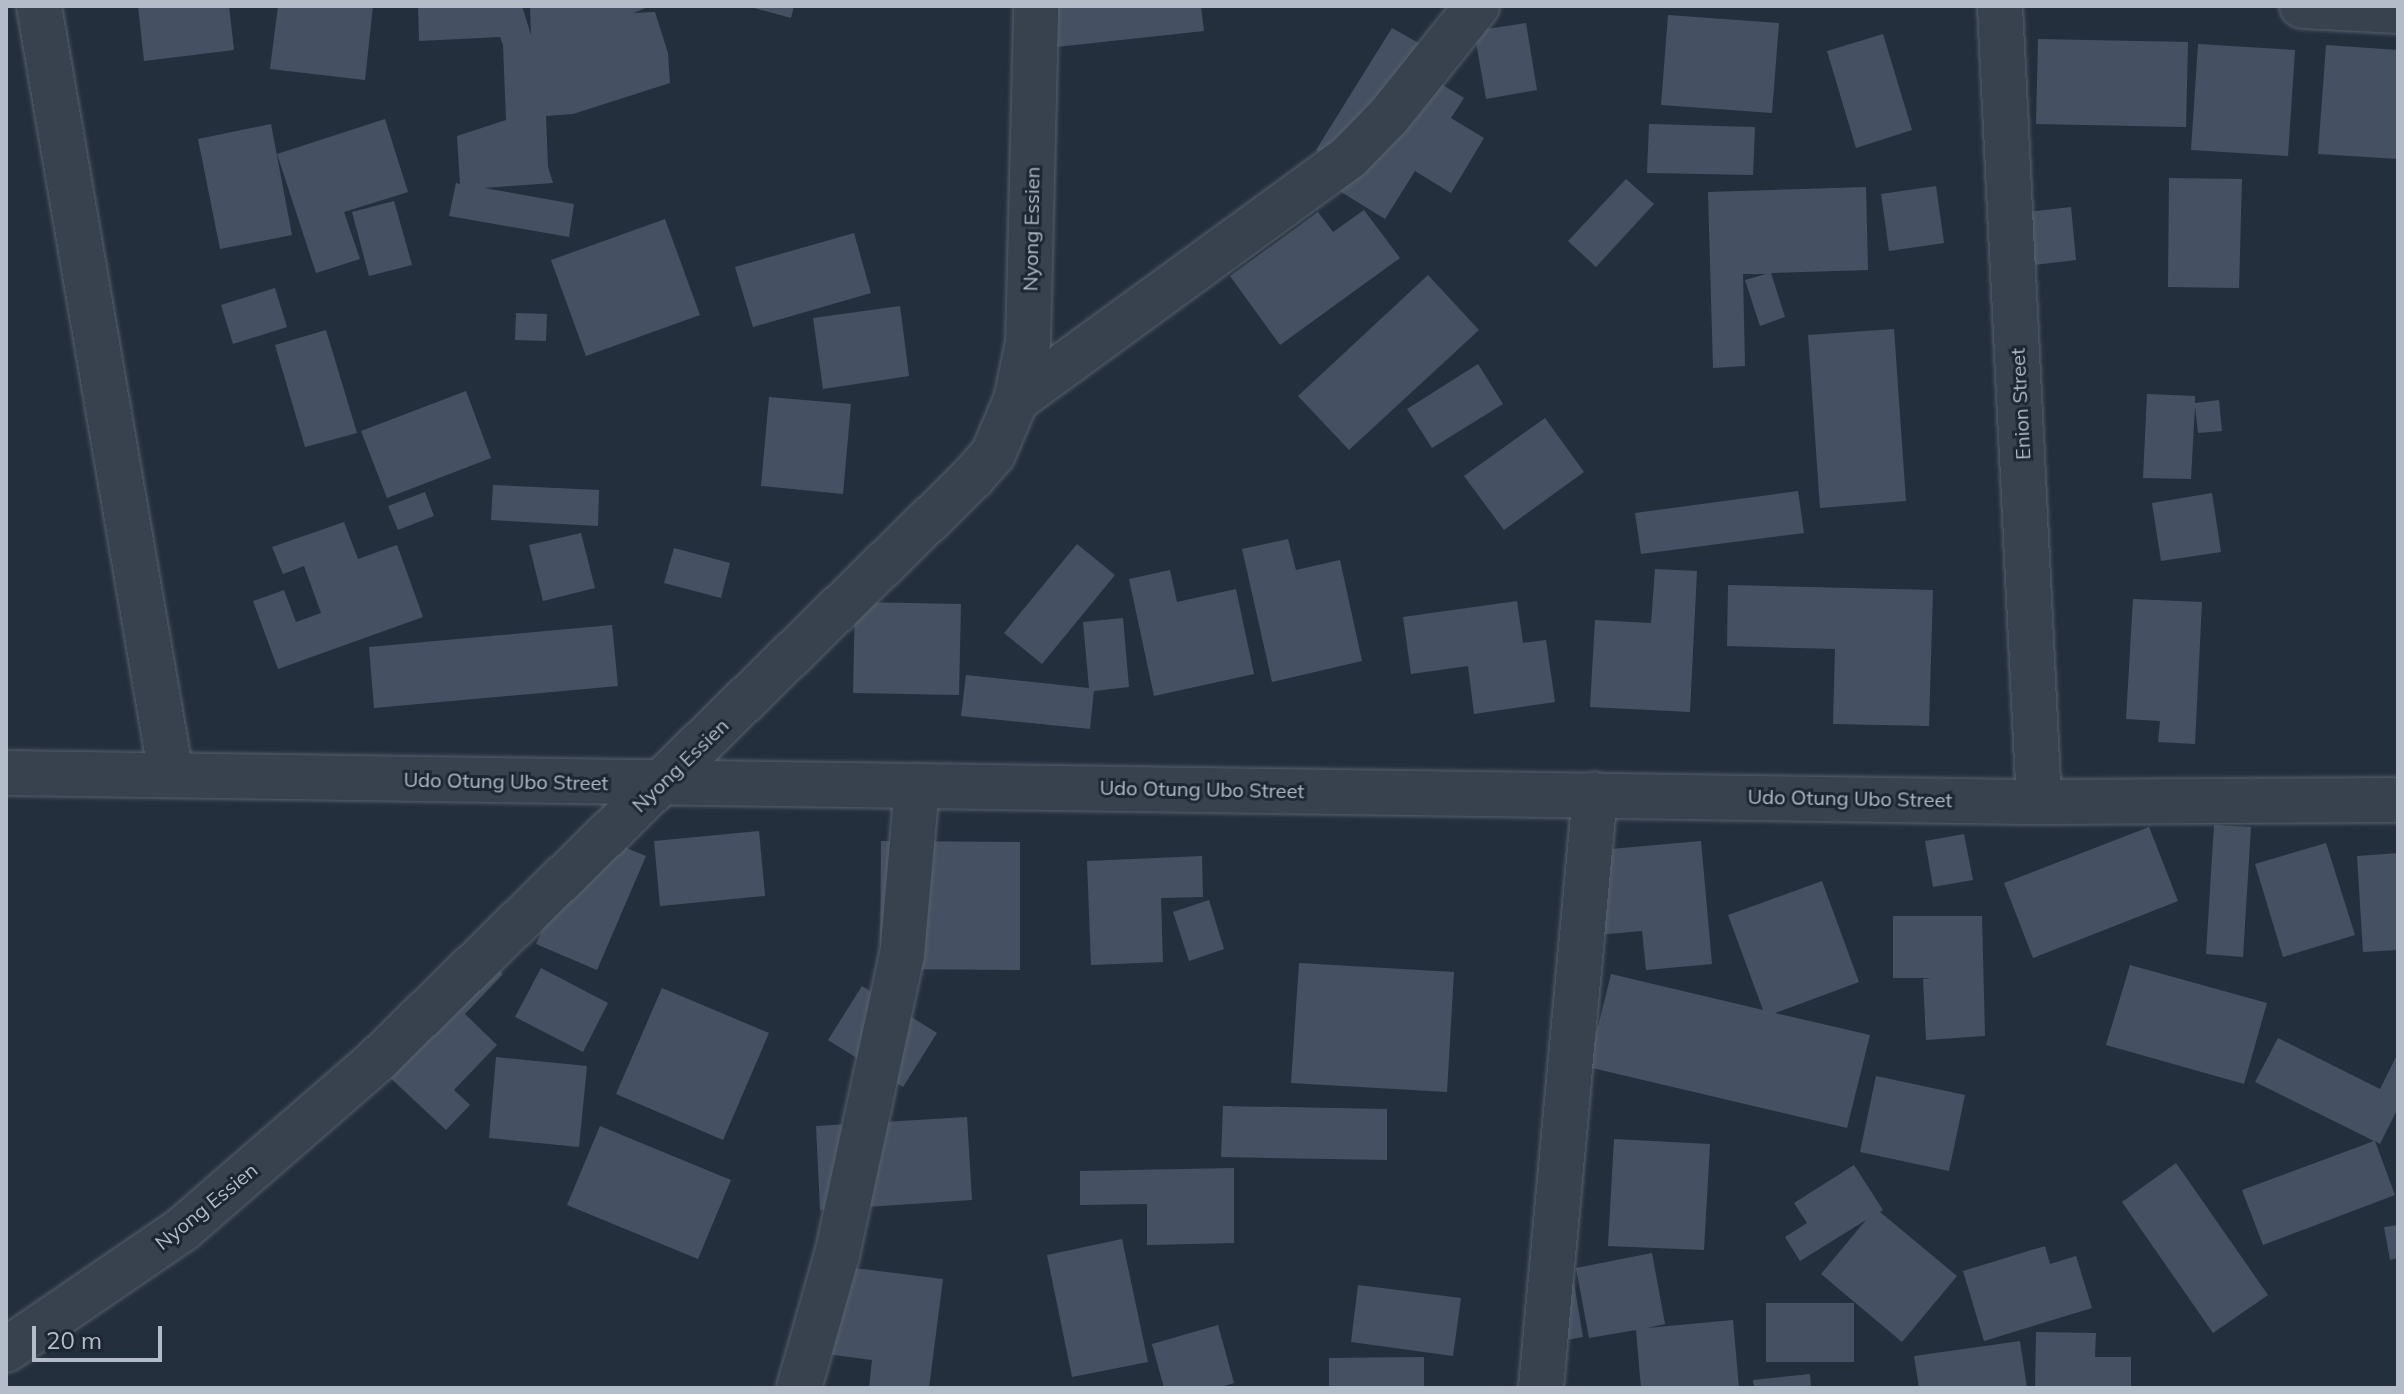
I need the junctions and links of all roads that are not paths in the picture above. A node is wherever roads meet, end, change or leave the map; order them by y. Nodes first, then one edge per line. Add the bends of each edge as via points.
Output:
1 (39, 6) edge
2 (1036, 6) edge
3 (1477, 6) edge
4 (2000, 6) edge
5 (2302, 6) edge
6 (2398, 11) edge
7 (1016, 400) junction
8 (6, 773) edge
9 (171, 775) junction
10 (662, 783) junction
11 (917, 786) junction
12 (1595, 794) junction
13 (2398, 800) edge
14 (2039, 802) junction
15 (6, 1350) edge
16 (799, 1388) edge
17 (1541, 1388) edge

1 - 9 street
2 - 7 street, Nyong Essien via 1028,342
3 - 7 street via 1389,116 1349,157
4 - 14 street, Enion Street
5 - 6 street
7 - 10 street, Nyong Essien via 993,454 972,478
8 - 9 street, Udo Otung Ubo Street
9 - 10 street, Udo Otung Ubo Street
10 - 11 street, Udo Otung Ubo Street
10 - 15 street, Nyong Essien via 377,1060 196,1218
11 - 12 street, Udo Otung Ubo Street
11 - 16 street via 902,955 837,1255
12 - 14 street, Udo Otung Ubo Street
12 - 17 street
13 - 14 street, Udo Otung Ubo Street

